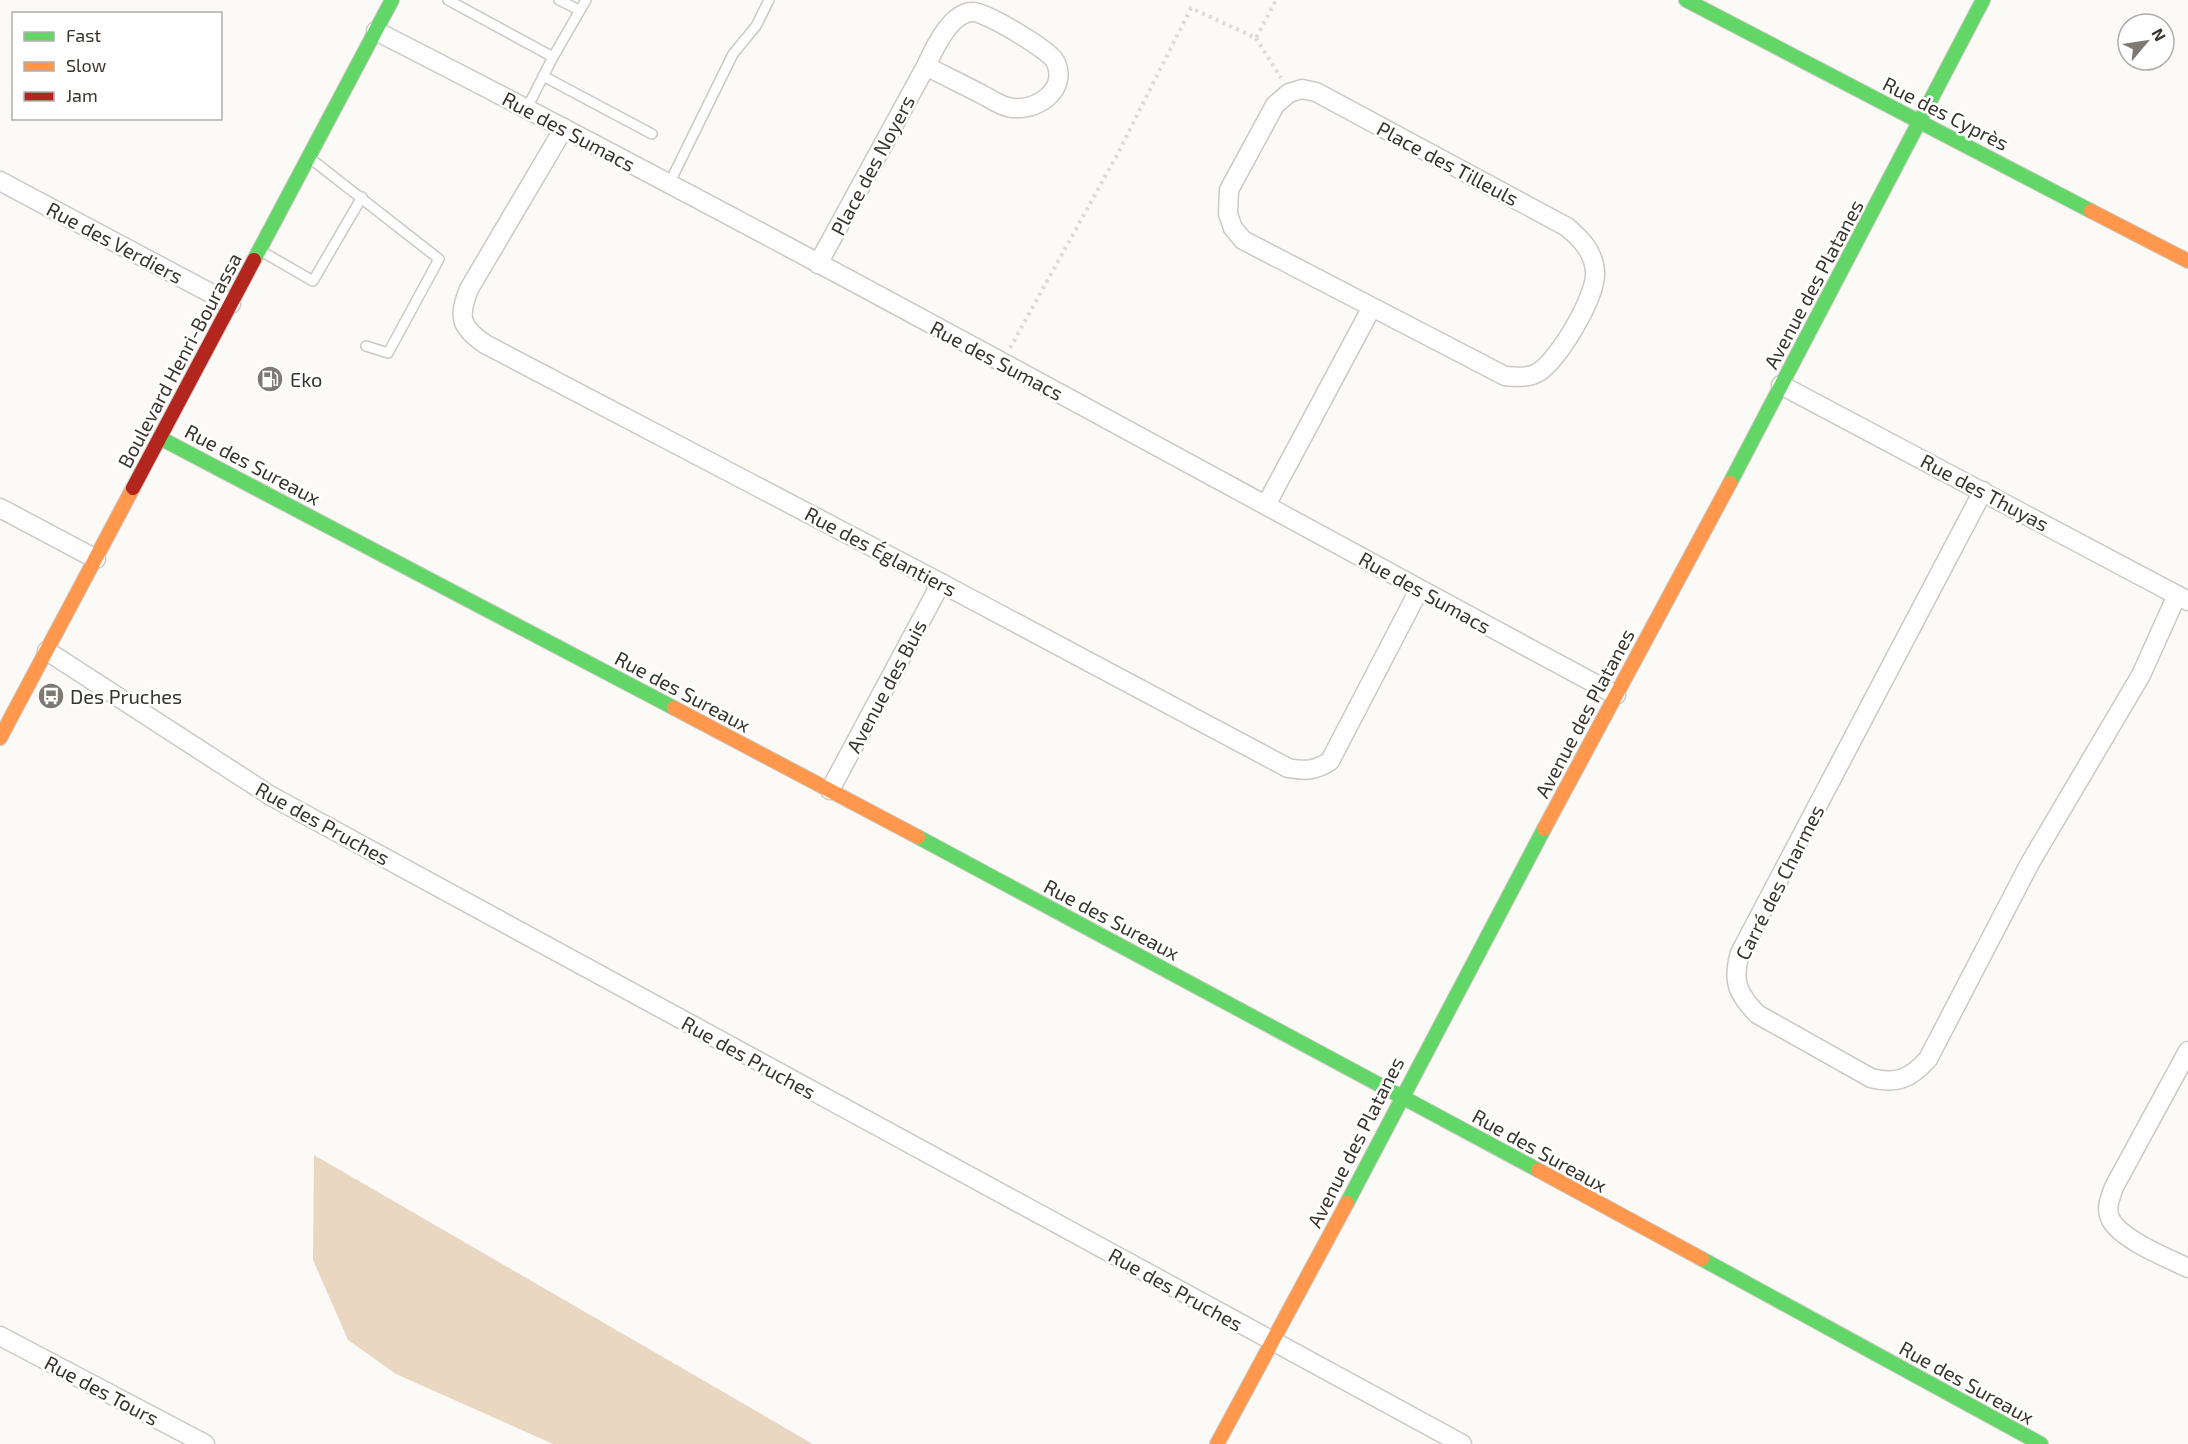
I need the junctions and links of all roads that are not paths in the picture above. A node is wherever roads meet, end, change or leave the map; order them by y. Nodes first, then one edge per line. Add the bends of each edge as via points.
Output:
1 (392, 0) edge
2 (448, 0) edge
3 (559, 0) edge
4 (586, 0) edge
5 (769, 0) edge
6 (1686, 0) edge
7 (1983, 0) edge
8 (579, 10) junction
9 (376, 31) junction
10 (553, 57) junction
11 (926, 66) junction
12 (543, 76) junction
13 (527, 108) junction
14 (1921, 122) junction
15 (564, 128) junction
16 (652, 134) dead end
17 (309, 158) junction
18 (0, 181) edge
19 (669, 184) junction
20 (362, 197) junction
21 (259, 250) junction
22 (2188, 261) edge
23 (818, 264) junction
24 (231, 304) junction
25 (1372, 307) junction
26 (366, 346) dead end
27 (1781, 385) junction
28 (160, 438) junction
29 (1983, 491) junction
30 (1266, 505) junction
31 (0, 508) edge
32 (96, 559) junction
33 (941, 583) junction
34 (1419, 590) junction
35 (2182, 598) edge
36 (47, 651) junction
37 (1616, 695) junction
38 (0, 738) edge
39 (830, 790) junction
40 (2188, 1051) edge
41 (1401, 1096) junction
42 (2188, 1268) edge
43 (0, 1336) edge
44 (1274, 1342) junction
45 (205, 1444) edge
46 (1217, 1444) edge
47 (1462, 1444) edge
48 (2041, 1444) edge

1 - 9 street, Boulevard Henri-Bourassa
2 - 10 lane
3 - 8 lane
4 - 8 lane
5 - 19 lane via 756,27 732,54
6 - 14 street, Rue des Cyprès
7 - 14 street, Avenue des Platanes
8 - 10 lane
9 - 13 street, Rue des Sumacs
9 - 17 street, Boulevard Henri-Bourassa
10 - 12 lane
11 - 11 street, Place des Noyers via 1006,107 1023,110 1051,94 1058,78 1055,61 1044,49 987,16 972,12 960,17 940,36
11 - 23 street, Place des Noyers
12 - 13 lane
12 - 16 lane
13 - 15 street, Rue des Sumacs
14 - 22 street, Rue des Cyprès
14 - 27 street, Avenue des Platanes
15 - 19 street, Rue des Sumacs
15 - 33 street, Rue des Églantiers via 462,306 462,322 473,336
17 - 20 lane
17 - 21 street, Boulevard Henri-Bourassa
18 - 24 street, Rue des Verdiers
19 - 23 street, Rue des Sumacs
20 - 21 lane via 313,280
20 - 26 lane via 439,259 388,353
21 - 24 street, Boulevard Henri-Bourassa
23 - 30 street, Rue des Sumacs
24 - 28 street, Boulevard Henri-Bourassa
25 - 25 street, Place des Tilleuls via 1505,376 1536,375 1560,351 1593,290 1596,273 1592,255 1567,227 1316,92 1302,89 1289,93 1275,105 1229,190 1228,214 1233,228 1243,240
25 - 30 street
27 - 29 street, Rue des Thuyas
27 - 37 street, Avenue des Platanes
28 - 32 street, Boulevard Henri-Bourassa
28 - 39 street, Rue des Sureaux
29 - 35 street, Rue des Thuyas
29 - 35 street, Carré des Charmes via 1740,953 1736,969 1737,986 1757,1014 1871,1078 1886,1082 1902,1080 1928,1059 2030,863
30 - 34 street, Rue des Sumacs
31 - 32 street
32 - 36 street, Boulevard Henri-Bourassa
33 - 34 street, Rue des Églantiers via 1287,768 1305,771 1330,761
33 - 39 street, Avenue des Buis
34 - 37 street, Rue des Sumacs
36 - 38 street, Boulevard Henri-Bourassa
36 - 44 street, Rue des Pruches via 271,796
37 - 41 street, Avenue des Platanes
39 - 41 street, Rue des Sureaux
40 - 42 street via 2115,1187 2109,1202 2109,1218 2119,1230
41 - 44 street, Avenue des Platanes
41 - 48 street, Rue des Sureaux
43 - 45 street, Rue des Tours
44 - 46 street, Avenue des Platanes
44 - 47 street, Rue des Pruches

